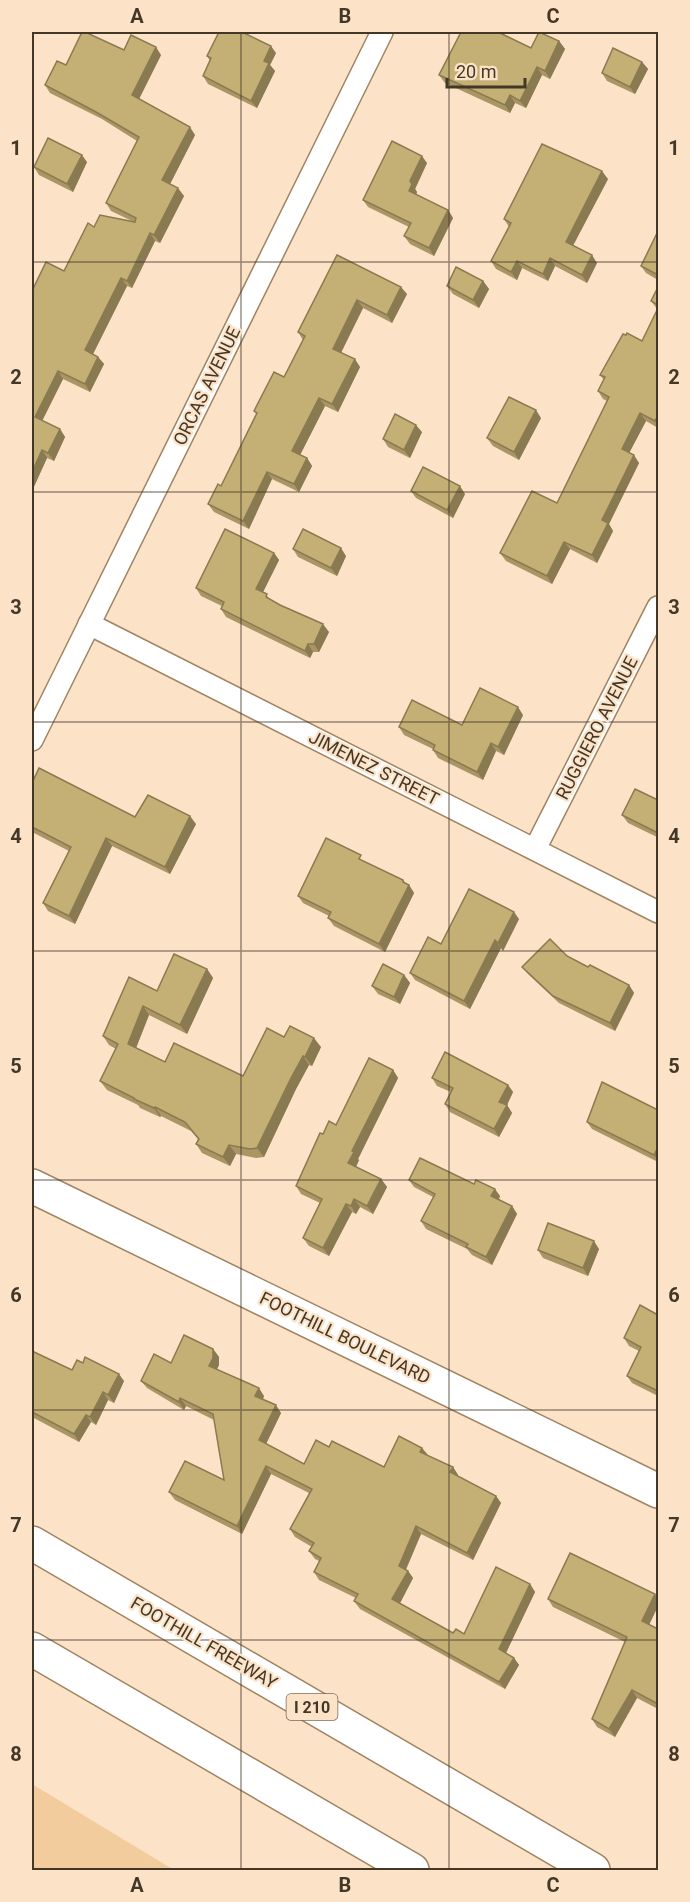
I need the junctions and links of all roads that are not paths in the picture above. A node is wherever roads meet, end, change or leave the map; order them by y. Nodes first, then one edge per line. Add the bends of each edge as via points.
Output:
1 (382, 32) edge
2 (658, 607) edge
3 (89, 624) junction
4 (32, 740) edge
5 (535, 849) junction
6 (658, 912) edge
7 (32, 1186) edge
8 (658, 1491) edge
9 (32, 1543) edge
10 (32, 1649) edge
11 (412, 1870) edge
12 (593, 1870) edge

1 - 3 street, ORCAS AVENUE
2 - 5 street, RUGGIERO AVENUE
3 - 4 street, ORCAS AVENUE
3 - 5 street, JIMENEZ STREET
5 - 6 street, JIMENEZ STREET
7 - 8 main road, FOOTHILL BOULEVARD
9 - 12 main road, FOOTHILL FREEWAY / I 210
10 - 11 main road

